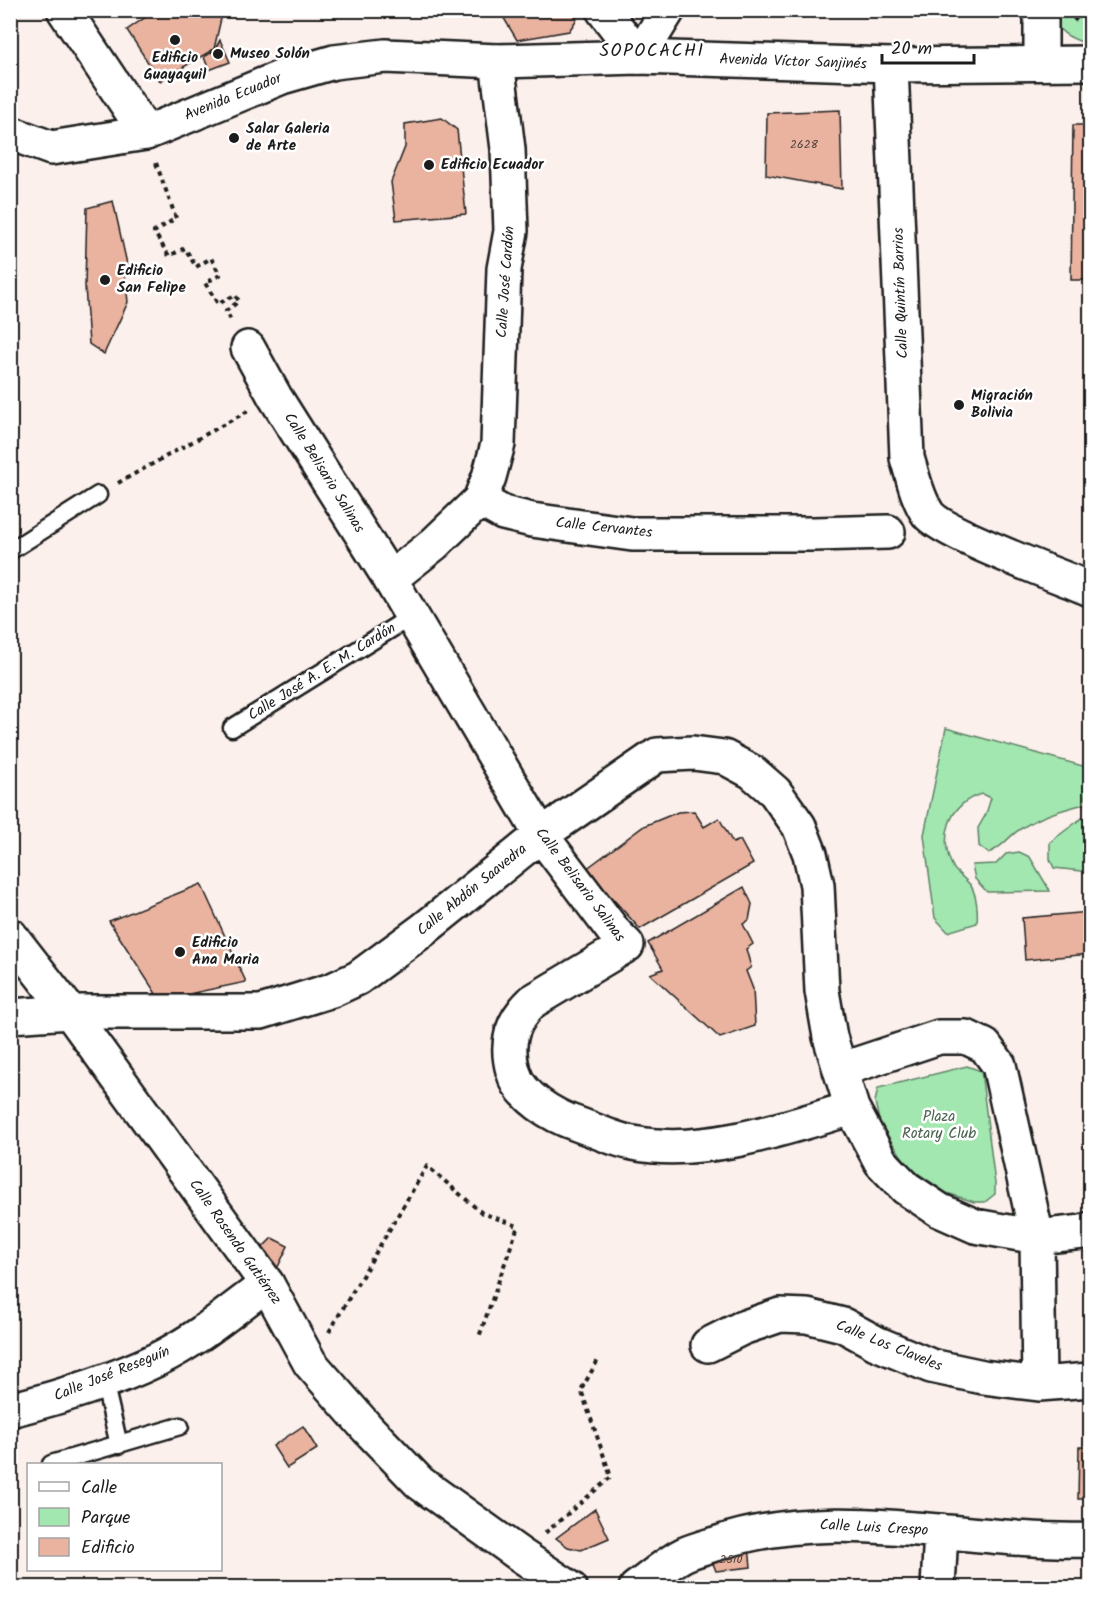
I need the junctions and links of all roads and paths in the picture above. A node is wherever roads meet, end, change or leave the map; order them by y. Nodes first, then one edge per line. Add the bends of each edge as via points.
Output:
1 (64, 10) edge
2 (603, 10) edge
3 (668, 10) edge
4 (1041, 10) edge
5 (1082, 10) edge
6 (1072, 24) dead end
7 (639, 57) junction
8 (497, 61) junction
9 (1041, 63) junction
10 (1090, 63) edge
11 (891, 65) junction
12 (10, 133) edge
13 (146, 133) junction
14 (248, 348) joint
15 (217, 427) dead end
16 (98, 495) joint
17 (480, 500) junction
18 (888, 532) dead end
19 (10, 550) edge
20 (390, 579) junction
21 (1090, 589) edge
22 (411, 616) junction
23 (232, 728) dead end
24 (541, 835) junction
25 (10, 935) edge
26 (70, 1012) junction
27 (10, 1016) edge
28 (840, 1070) junction
29 (852, 1108) junction
30 (1090, 1229) edge
31 (1037, 1237) junction
32 (267, 1284) junction
33 (479, 1337) dead end
34 (708, 1345) dead end
35 (598, 1360) dead end
36 (310, 1364) junction
37 (1090, 1380) edge
38 (104, 1381) junction
39 (1039, 1384) junction
40 (10, 1410) edge
41 (180, 1426) dead end
42 (119, 1445) junction
43 (55, 1463) edge
44 (941, 1531) junction
45 (1090, 1540) edge
46 (519, 1554) junction
47 (570, 1587) edge
48 (636, 1587) edge
49 (938, 1587) edge

1 - 13 street
2 - 7 street
3 - 7 street
4 - 9 street
5 - 6 path
7 - 8 street, Avenida Ecuador
7 - 11 street, Avenida Víctor Sanjinés
8 - 13 street, Avenida Ecuador via 385,56 334,62 282,77
8 - 17 street, Calle José Cardón via 508,149 511,231 504,269 498,444
9 - 10 street, Avenida Víctor Sanjinés
9 - 11 street, Avenida Víctor Sanjinés
11 - 21 street, Calle Quintín Barrios via 907,458 921,501 930,516 955,532
12 - 13 street, Avenida Ecuador via 51,148
13 - 14 path via 176,218 154,232 169,256 185,248 196,267 212,258 220,275 205,283 218,304 235,295 239,301 226,311
14 - 20 street, Calle Belisario Salinas
15 - 16 path
16 - 19 lane
17 - 18 street, Calle Cervantes via 503,513 532,520 632,534
17 - 20 street
20 - 22 street, Calle Belisario Salinas
22 - 23 lane, Calle José A. E. M. Cardón
22 - 24 street, Calle Belisario Salinas
24 - 26 street, Calle Abdón Saavedra via 423,930 357,978 332,990 261,1012
24 - 28 street, Calle Abdón Saavedra via 657,755 693,753 724,757 752,772 775,792 799,826 810,854 817,885 822,991
24 - 29 street, Calle Belisario Salinas via 627,945 533,1001 522,1012 511,1032 510,1057 514,1074 530,1095 560,1119 633,1143 672,1146 716,1143 776,1131
25 - 26 street, Calle Rosendo Gutiérrez
26 - 27 street, Calle Abdón Saavedra
26 - 32 street, Calle Rosendo Gutiérrez
28 - 29 street, Calle Abdón Saavedra
28 - 31 street via 939,1037 966,1037 985,1046 999,1065
29 - 31 street, Calle Abdón Saavedra via 881,1162 906,1188 939,1210 975,1226
30 - 31 street, Calle Abdón Saavedra
31 - 39 street
32 - 36 street, Calle Rosendo Gutiérrez
32 - 38 street, Calle José Reseguín via 158,1359
33 - 36 path via 518,1226 482,1213 427,1166
34 - 39 street, Calle Los Claveles via 742,1328 780,1316 807,1316 843,1325 931,1366
35 - 46 path via 581,1390 611,1477
36 - 46 street, Calle Rosendo Gutiérrez via 420,1483
37 - 39 street, Calle Los Claveles
38 - 40 street, Calle José Reseguín
38 - 42 lane
41 - 42 lane
42 - 43 lane
44 - 45 street, Calle Luis Crespo
44 - 48 street, Calle Luis Crespo via 824,1524 764,1530 684,1554
44 - 49 street
46 - 47 street, Calle Rosendo Gutiérrez

